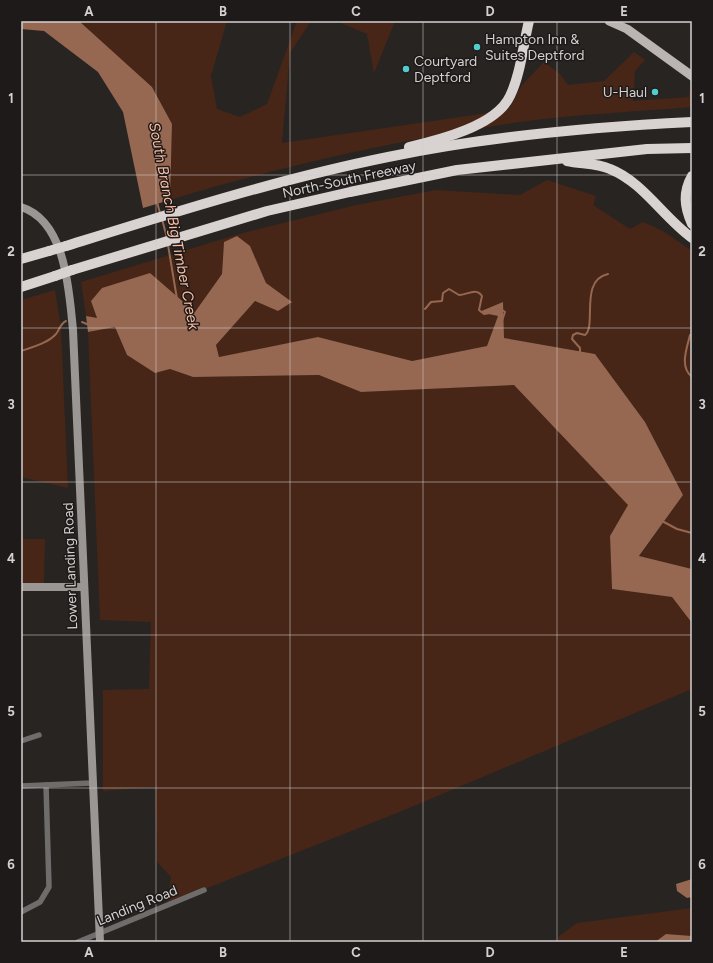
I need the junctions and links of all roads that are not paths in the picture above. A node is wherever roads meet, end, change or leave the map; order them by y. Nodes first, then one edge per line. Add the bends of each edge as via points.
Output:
1 (529, 21) edge
2 (609, 21) edge
3 (620, 21) edge
4 (627, 29) junction
5 (692, 76) edge
6 (692, 122) edge
7 (692, 148) edge
8 (389, 157) junction
9 (557, 159) junction
10 (692, 176) edge
11 (21, 207) edge
12 (692, 224) edge
13 (692, 238) edge
14 (21, 259) edge
15 (21, 286) edge
16 (21, 587) edge
17 (84, 587) junction
18 (39, 735) dead end
19 (21, 741) edge
20 (92, 783) junction
21 (46, 785) junction
22 (21, 786) edge
23 (204, 890) dead end
24 (21, 912) edge
25 (100, 938) edge
26 (78, 942) edge

1 - 8 highway via 515,83 510,97 501,108 472,126
2 - 4 main road
3 - 4 main road
4 - 5 main road
6 - 8 highway, North-South Freeway via 594,127
7 - 9 highway, North-South Freeway via 648,149
8 - 14 highway, North-South Freeway, bridge via 289,180 182,209
9 - 13 highway via 609,168 634,184 667,218
9 - 15 highway, North-South Freeway, bridge via 457,170 267,211
10 - 12 highway via 687,184 685,197
11 - 17 main road, Lower Landing Road via 44,221 53,234 69,289
16 - 17 main road
17 - 20 main road, Lower Landing Road
18 - 19 street
20 - 21 street
20 - 25 main road, Lower Landing Road
21 - 22 street
21 - 24 street via 49,887 40,902
23 - 25 street, Landing Road
25 - 26 street, Landing Road

